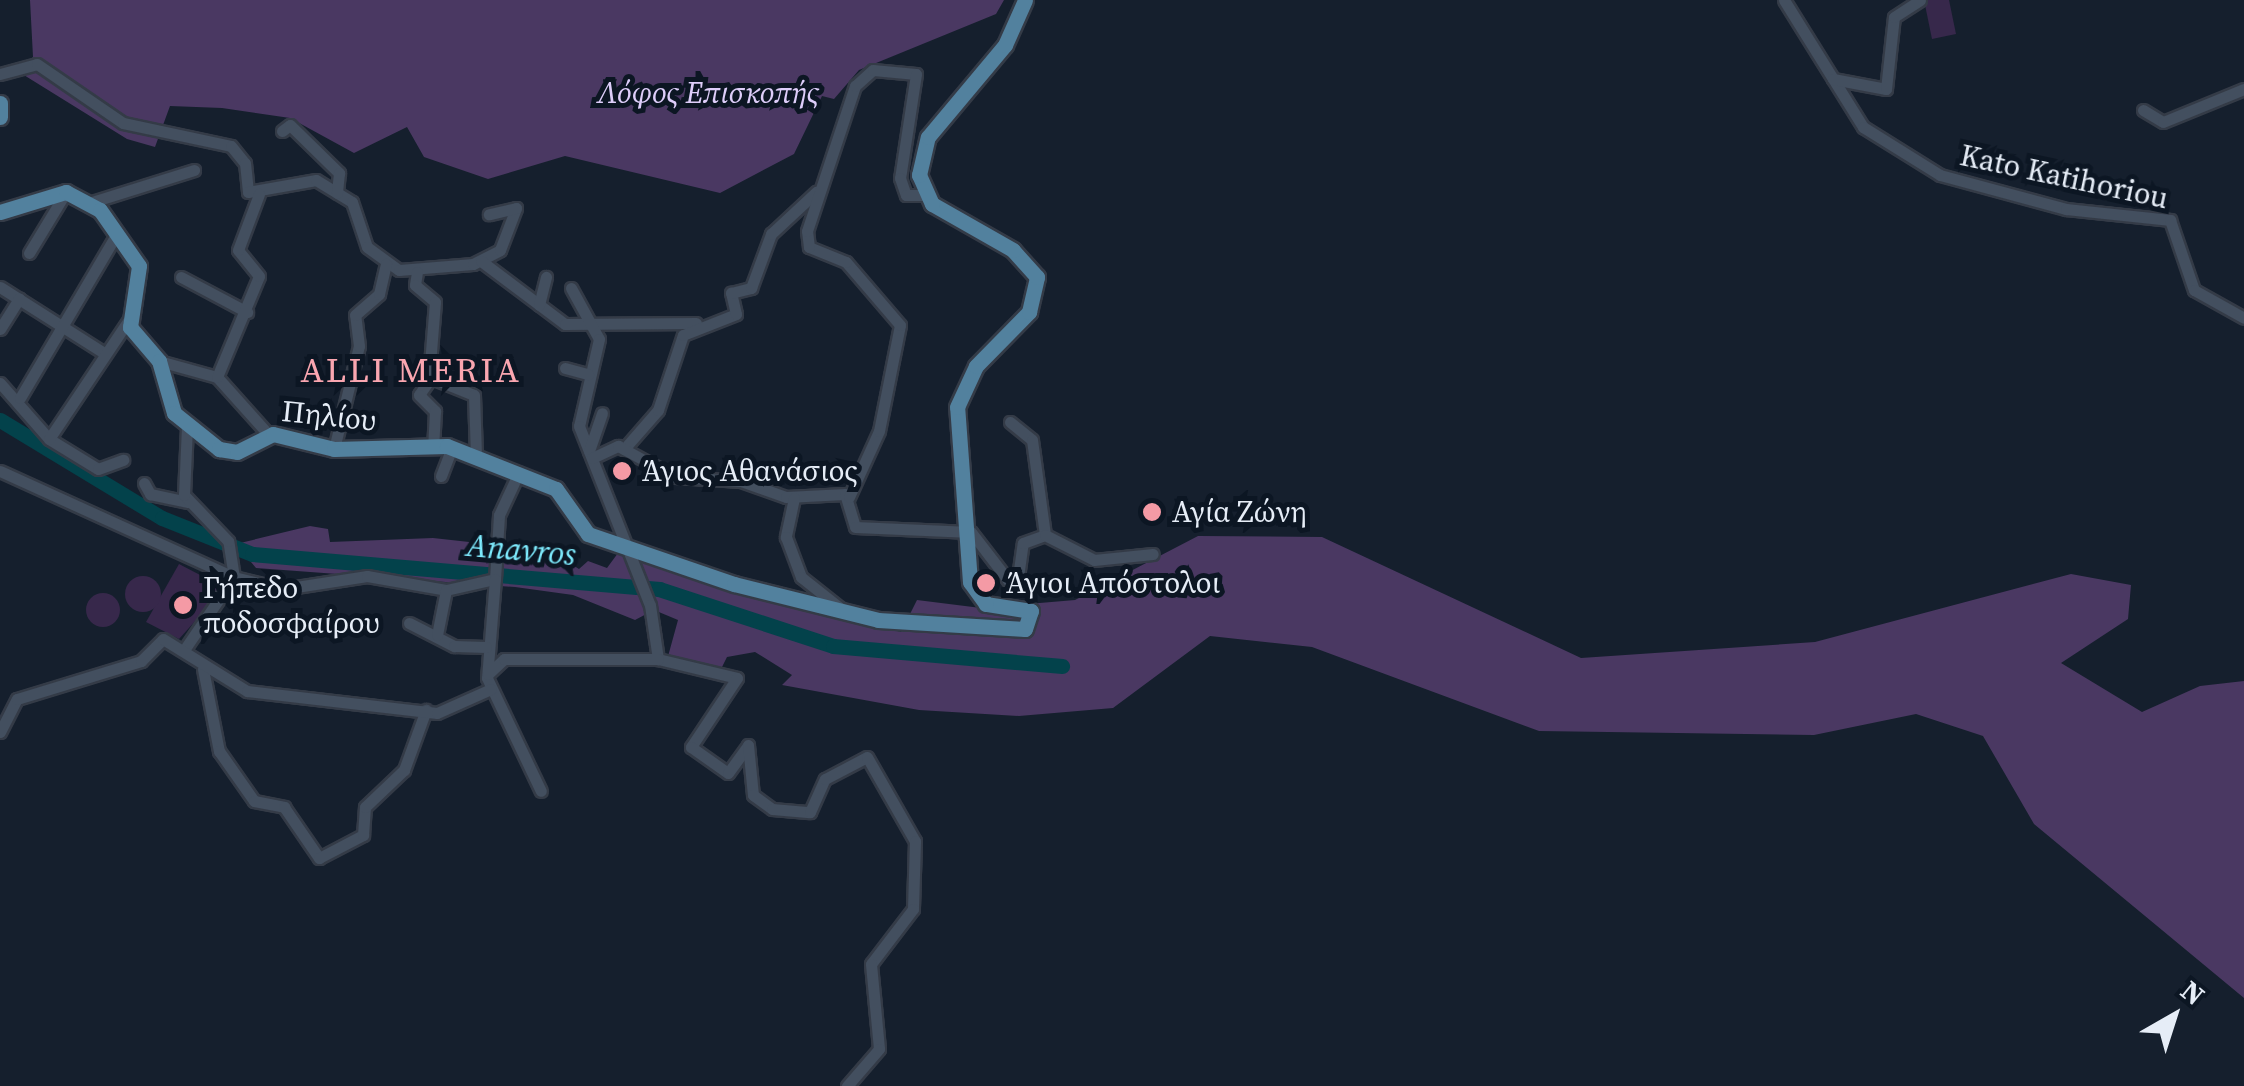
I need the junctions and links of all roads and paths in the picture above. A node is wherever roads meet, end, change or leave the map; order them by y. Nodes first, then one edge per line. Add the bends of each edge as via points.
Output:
1 (1025, 0) edge
2 (1784, 0) edge
3 (1920, 0) edge
4 (0, 74) edge
5 (1833, 78) junction
6 (2244, 88) edge
7 (0, 103) edge
8 (2143, 110) dead end
9 (0, 117) edge
10 (282, 131) dead end
11 (194, 170) dead end
12 (66, 192) junction
13 (337, 192) junction
14 (816, 192) junction
15 (259, 194) junction
16 (924, 195) junction
17 (92, 202) junction
18 (0, 212) edge
19 (489, 214) dead end
20 (117, 233) junction
21 (29, 253) dead end
22 (481, 261) junction
23 (386, 264) junction
24 (417, 272) junction
25 (181, 276) dead end
26 (546, 277) dead end
27 (0, 287) edge
28 (570, 288) dead end
29 (19, 299) junction
30 (538, 306) junction
31 (246, 312) junction
32 (2244, 318) edge
33 (128, 321) junction
34 (696, 323) junction
35 (593, 324) junction
36 (63, 327) junction
37 (0, 329) edge
38 (104, 353) junction
39 (159, 361) junction
40 (564, 368) dead end
41 (588, 374) junction
42 (217, 377) junction
43 (430, 380) junction
44 (0, 383) edge
45 (20, 398) junction
46 (602, 413) dead end
47 (1010, 422) dead end
48 (186, 426) junction
49 (269, 435) junction
50 (49, 439) junction
51 (434, 445) junction
52 (452, 447) junction
53 (334, 449) junction
54 (624, 449) junction
55 (590, 454) junction
56 (476, 456) junction
57 (123, 460) dead end
58 (0, 471) edge
59 (518, 472) junction
60 (441, 476) dead end
61 (144, 483) dead end
62 (849, 497) junction
63 (794, 498) junction
64 (188, 502) junction
65 (966, 530) junction
66 (1045, 536) junction
67 (621, 545) junction
68 (1153, 554) dead end
69 (234, 577) junction
70 (495, 578) junction
71 (446, 590) junction
72 (840, 612) junction
73 (409, 624) dead end
74 (437, 635) junction
75 (486, 647) junction
76 (184, 650) junction
77 (658, 659) junction
78 (203, 670) junction
79 (489, 684) junction
80 (426, 710) junction
81 (0, 732) edge
82 (541, 791) dead end
83 (847, 1086) edge

1 - 16 main road via 1006,45 928,137
2 - 5 street, Kato Katihoriou
3 - 5 street via 1894,16 1886,89
4 - 15 street via 32,62 124,124 231,146 245,162 246,190
5 - 32 street, Kato Katihoriou via 1856,121 1940,174 2046,205 2170,220 2190,284
6 - 8 street via 2163,122
7 - 9 main road
10 - 13 street via 290,125 339,172
11 - 17 street
12 - 17 main road
12 - 18 main road
12 - 21 street
13 - 15 street via 307,178
13 - 23 street via 356,207 365,243
14 - 16 street via 856,83 892,66 916,74 901,185 910,198
14 - 34 street via 771,234 751,288 732,292 736,314
14 - 62 street via 807,245 840,258 878,291 900,329 879,431
15 - 31 street via 238,250 258,271
16 - 65 main road via 1013,250 1038,282 1028,314 967,378 957,416
17 - 20 main road
19 - 22 street via 511,204 517,213 510,241
20 - 33 main road via 141,272
20 - 36 street
22 - 24 street
22 - 30 street
23 - 24 street
23 - 53 street via 379,294 355,315 359,346
24 - 43 street via 416,287 435,302
25 - 31 street
26 - 30 street
27 - 29 street
28 - 35 street
29 - 36 street
29 - 37 street
30 - 35 street via 565,324
31 - 42 street
33 - 38 street
33 - 39 main road
34 - 35 street
34 - 54 street via 680,341 655,416
35 - 41 street via 599,343
36 - 38 street
36 - 45 street
38 - 50 street
39 - 42 street
39 - 48 main road via 169,404
40 - 41 street
41 - 55 street via 579,420
42 - 49 street
43 - 51 street via 419,396 434,409
43 - 56 street via 474,395
44 - 45 street
45 - 50 street
46 - 55 street
47 - 66 street via 1032,440
48 - 49 main road, Πηλίου via 232,452
48 - 64 street
49 - 53 main road, Πηλίου
50 - 57 street via 98,469
51 - 52 main road, Πηλίου
51 - 53 main road, Πηλίου
52 - 56 main road, Πηλίου
52 - 60 street
54 - 55 street
54 - 63 street via 667,475 740,481
55 - 67 street
56 - 59 main road, Πηλίου
58 - 69 street
59 - 67 main road, Πηλίου via 558,490 581,530
59 - 70 street via 499,515
61 - 64 street via 150,494
62 - 63 street
62 - 65 street via 855,526
63 - 72 street via 787,544 804,582
64 - 69 street via 228,541
65 - 66 street via 1008,580 1018,577 1023,543
65 - 72 main road, Πηλίου via 976,595 1028,608 1030,626
66 - 68 street via 1094,560
67 - 72 main road, Πηλίου
67 - 77 street via 651,614
69 - 71 street via 283,589 366,576
69 - 76 street
70 - 71 street
70 - 75 street
71 - 74 street
73 - 74 street
74 - 75 street
75 - 79 street
76 - 78 street
76 - 81 street via 163,639 140,661 17,698
77 - 79 street via 621,652 504,659
77 - 83 street via 737,678 689,742 728,773 750,746 750,782 763,804 813,812 824,780 868,757 906,817 918,887 907,922 871,964 879,1049
78 - 80 street via 241,690
78 - 80 street via 223,757 254,801 284,807 319,858 363,835 365,808 404,770
79 - 80 street via 444,712
79 - 82 street

